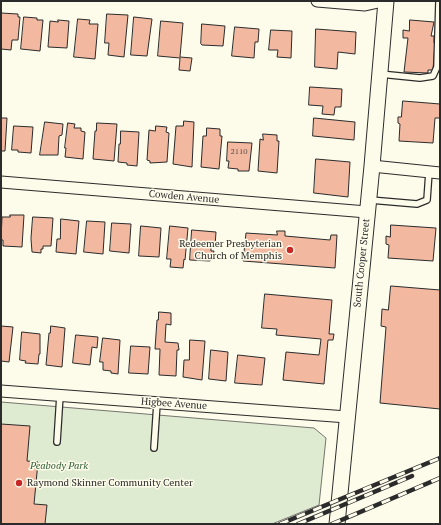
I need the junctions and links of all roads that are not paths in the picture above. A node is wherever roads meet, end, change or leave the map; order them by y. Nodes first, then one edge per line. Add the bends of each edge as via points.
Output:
1 (317, 1) edge
2 (385, 1) edge
3 (439, 1) edge
4 (380, 74) junction
5 (372, 166) junction
6 (435, 172) edge
7 (1, 182) edge
8 (368, 206) junction
9 (1, 391) edge
10 (60, 395) junction
11 (157, 403) junction
12 (347, 417) junction
13 (57, 442) dead end
14 (154, 448) dead end
15 (337, 524) edge

1 - 2 street via 365,5
2 - 4 main road, South Cooper Street
3 - 4 lane via 436,67 433,76 420,78
4 - 5 main road, South Cooper Street
5 - 6 street
5 - 8 main road, South Cooper Street
6 - 8 lane via 427,200 417,204
7 - 8 street, Cowden Avenue
8 - 12 main road, South Cooper Street
9 - 10 street, Higbee Avenue
10 - 11 street, Higbee Avenue
10 - 13 lane
11 - 12 street, Higbee Avenue
11 - 14 lane
12 - 15 main road, South Cooper Street

